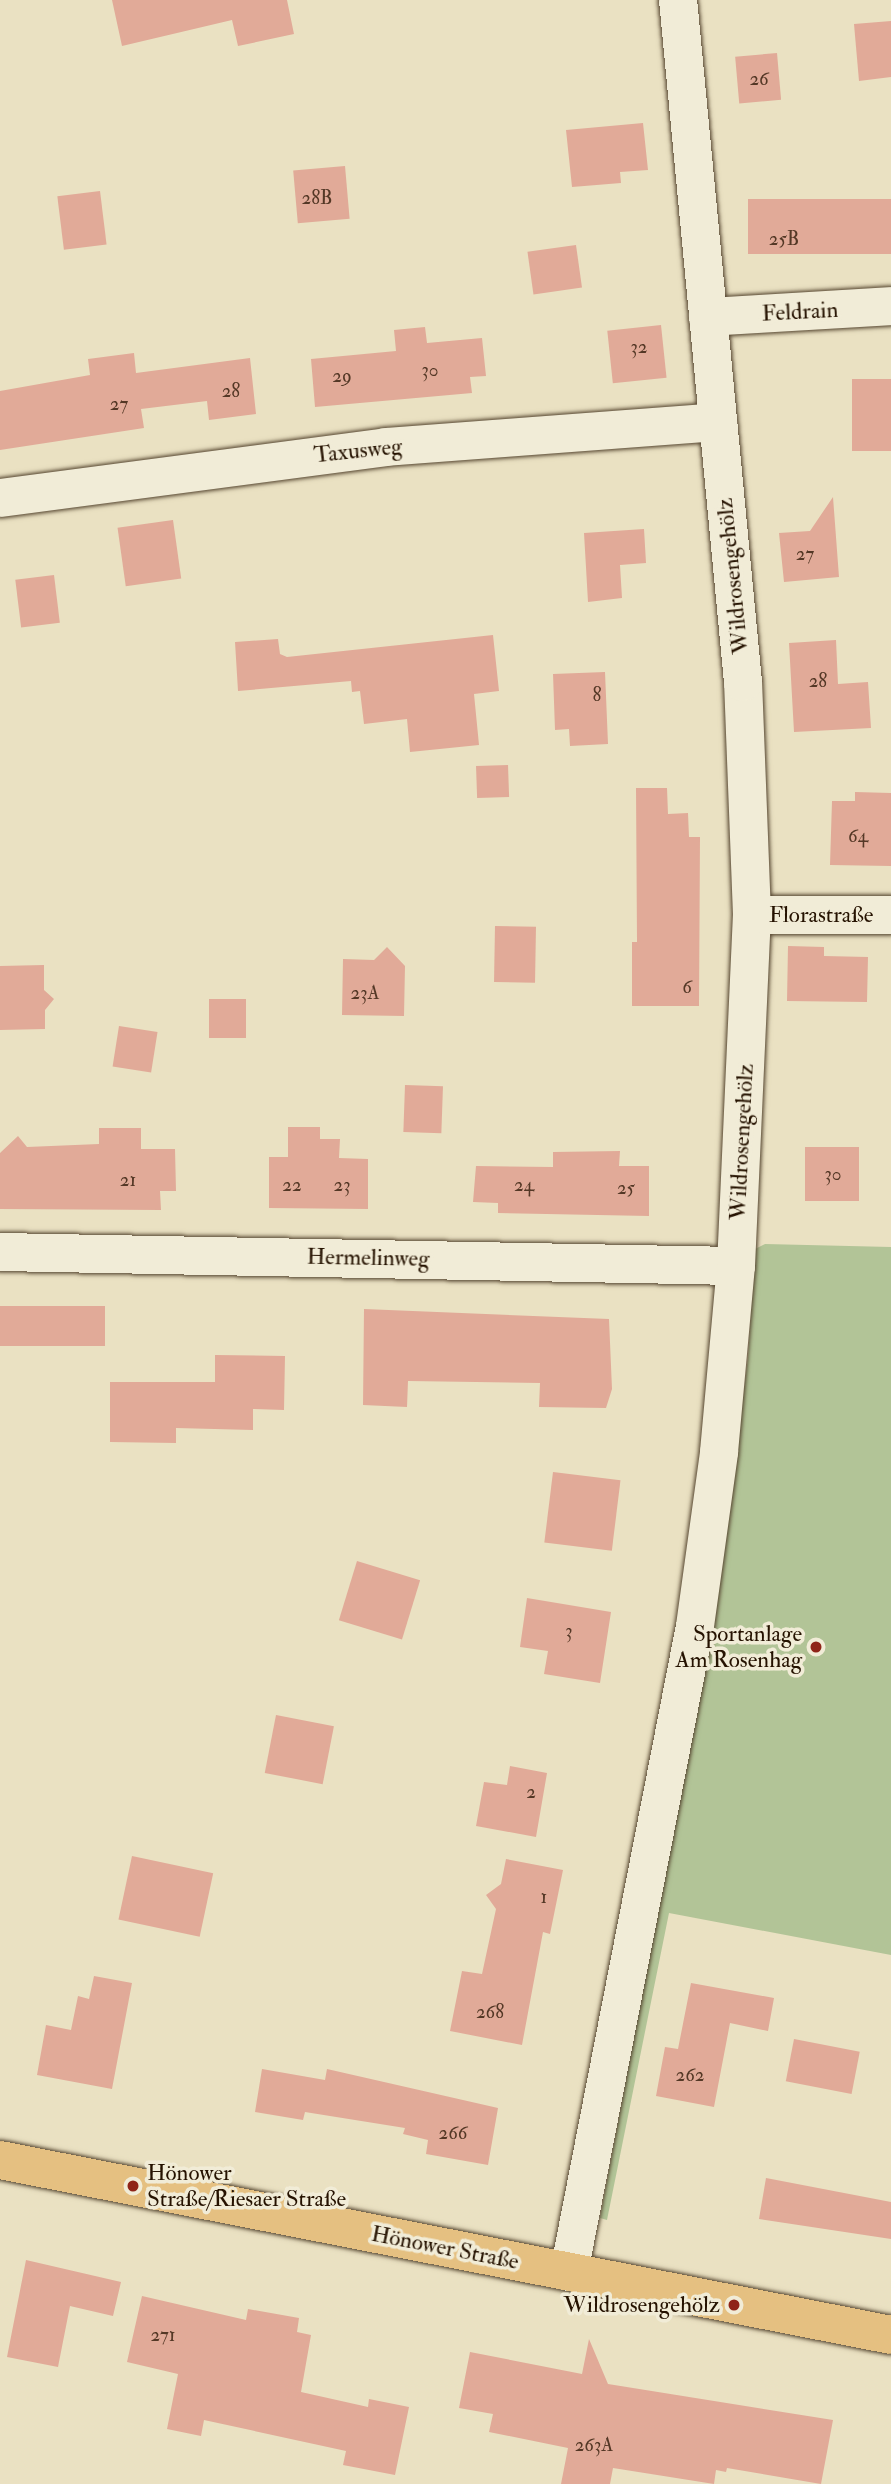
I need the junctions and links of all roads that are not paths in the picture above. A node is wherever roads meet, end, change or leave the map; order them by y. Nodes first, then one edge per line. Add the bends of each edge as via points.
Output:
1 (678, 0) edge
2 (891, 306) edge
3 (708, 317) junction
4 (718, 422) junction
5 (0, 498) edge
6 (752, 915) junction
7 (891, 915) edge
8 (0, 1252) edge
9 (736, 1266) junction
10 (0, 2160) edge
11 (569, 2272) junction
12 (891, 2335) edge

1 - 3 street, Wildrosengehölz
2 - 3 street, Feldrain
3 - 4 street, Wildrosengehölz
4 - 5 street, Taxusweg via 386,447
4 - 6 street, Wildrosengehölz via 743,682
6 - 7 street, Florastraße
6 - 9 street, Wildrosengehölz
8 - 9 street, Hermelinweg
9 - 11 street, Wildrosengehölz via 719,1452 695,1626
10 - 11 main road, Hönower Straße
11 - 12 main road, Hönower Straße

